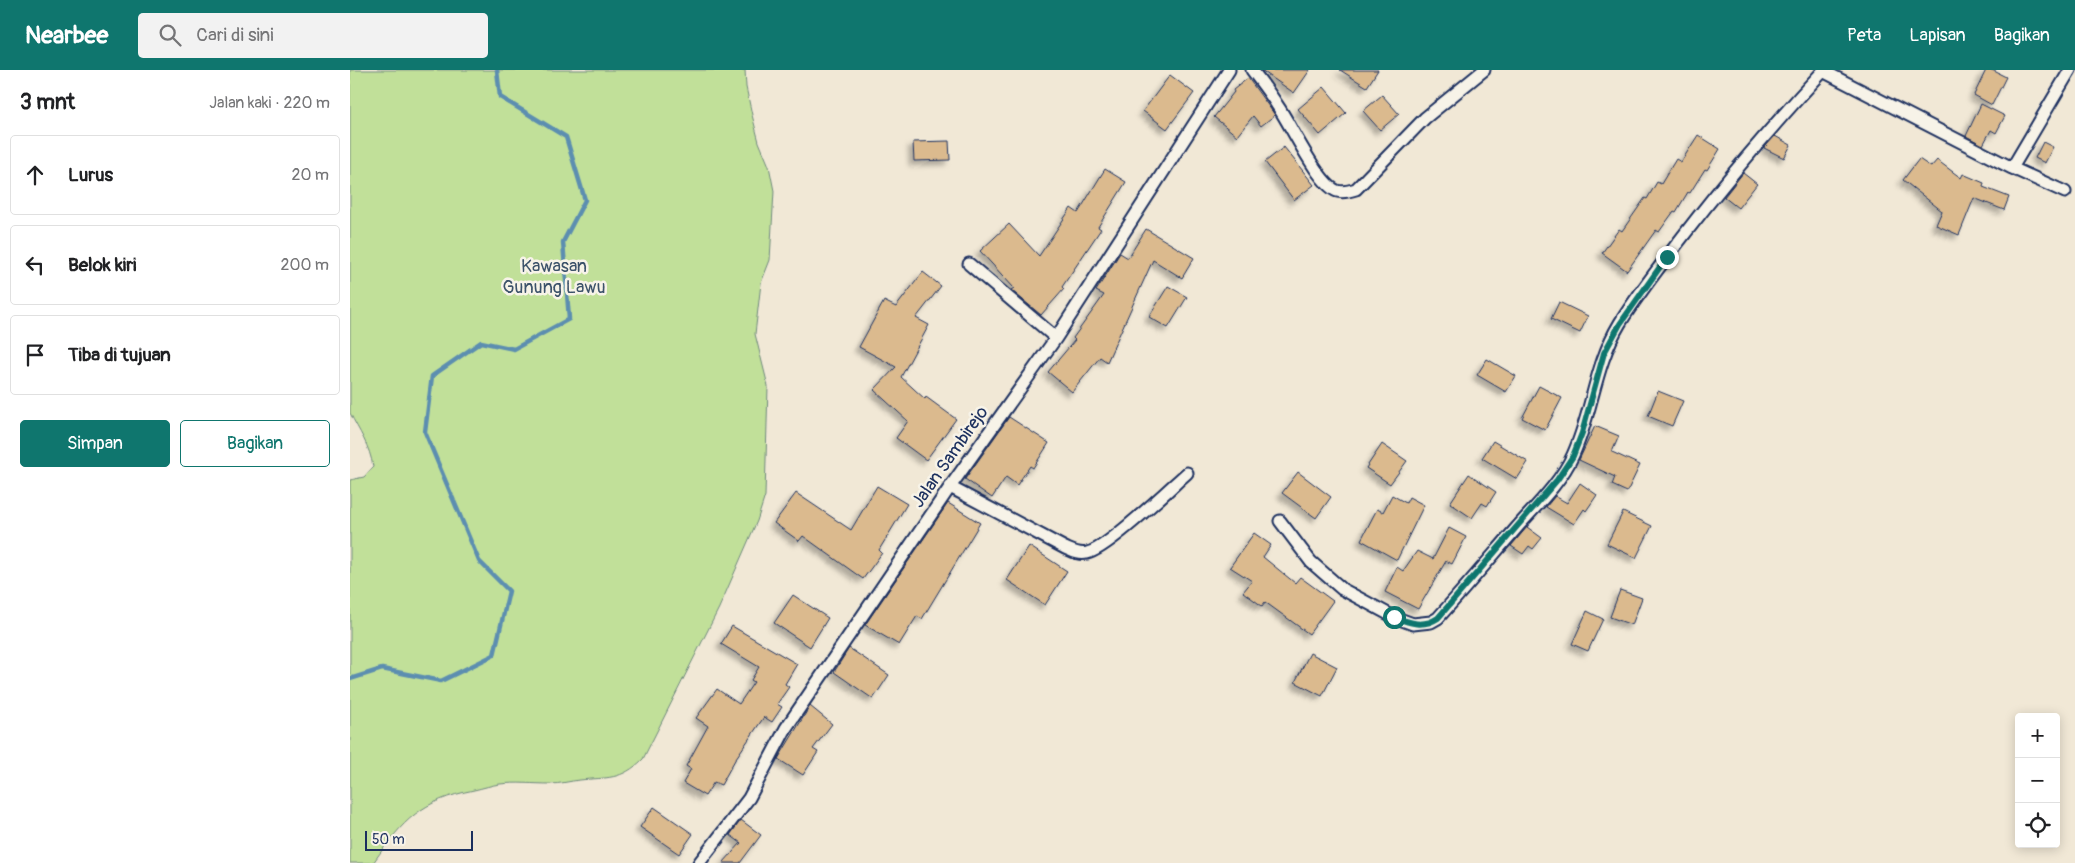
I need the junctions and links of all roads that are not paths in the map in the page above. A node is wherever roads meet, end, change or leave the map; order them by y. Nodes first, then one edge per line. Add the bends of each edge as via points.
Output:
1 (1229, 70) edge
2 (1252, 70) edge
3 (1484, 70) edge
4 (2070, 70) edge
5 (1824, 71) edge
6 (2012, 168) junction
7 (2065, 192) dead end
8 (969, 264) dead end
9 (1056, 338) junction
10 (1187, 473) dead end
11 (950, 487) junction
12 (1280, 521) dead end
13 (699, 863) edge

1 - 9 street, Jalan Sambirejo
2 - 3 street via 1325,181 1336,191 1347,192 1356,189 1425,118
4 - 6 street
5 - 6 street
5 - 12 street via 1774,123 1646,287 1604,353 1573,456 1557,480 1438,618 1413,624 1342,589 1311,562
6 - 7 street
8 - 9 street
9 - 11 street, Jalan Sambirejo
10 - 11 street via 1105,544 1086,553 1065,548
11 - 13 street, Jalan Sambirejo via 786,728 749,798

